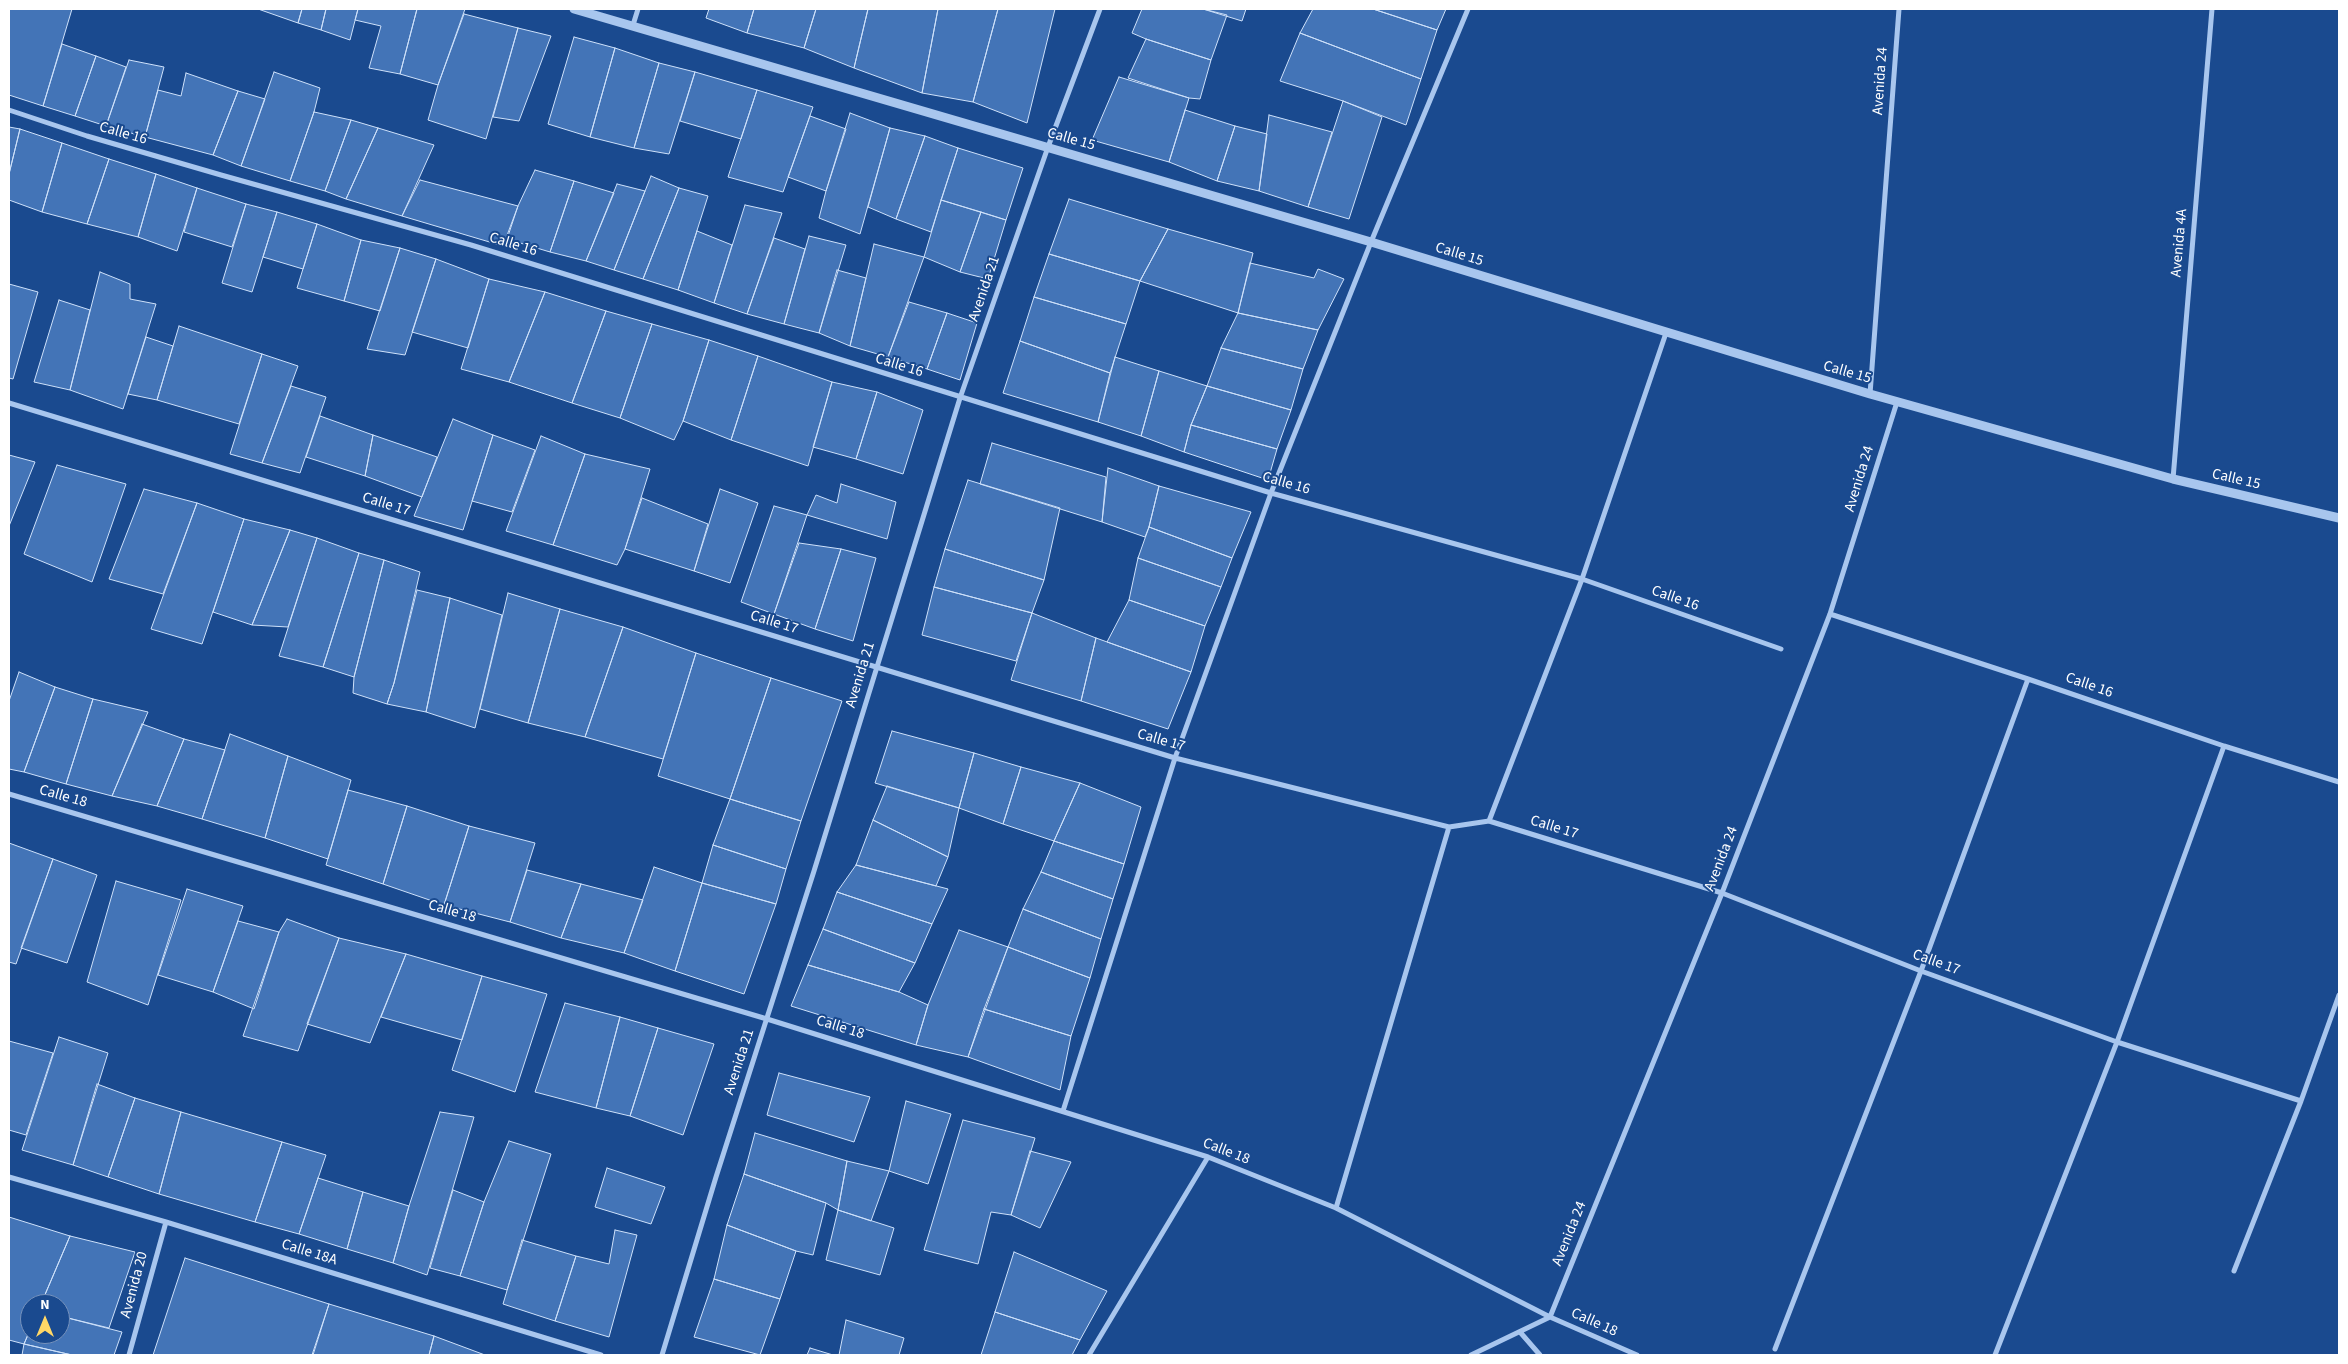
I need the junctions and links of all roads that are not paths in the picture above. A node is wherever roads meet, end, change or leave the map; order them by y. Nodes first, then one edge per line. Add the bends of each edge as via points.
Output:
1 (574, 9) edge
2 (638, 9) edge
3 (1100, 9) edge
4 (1468, 9) edge
5 (1900, 9) edge
6 (2212, 9) edge
7 (633, 25) junction
8 (9, 110) edge
9 (1048, 147) junction
10 (1371, 242) junction
11 (1666, 334) junction
12 (1870, 394) junction
13 (960, 398) junction
14 (1897, 402) junction
15 (9, 403) edge
16 (2173, 479) junction
17 (1271, 494) junction
18 (2339, 518) edge
19 (1582, 579) junction
20 (1830, 614) junction
21 (1781, 649) dead end
22 (876, 667) junction
23 (2028, 678) junction
24 (2224, 746) junction
25 (1175, 758) junction
26 (2339, 782) edge
27 (9, 794) edge
28 (1489, 821) junction
29 (1449, 828) junction
30 (1722, 893) junction
31 (1921, 971) junction
32 (2339, 995) edge
33 (767, 1019) junction
34 (2117, 1042) junction
35 (2301, 1101) junction
36 (1063, 1111) junction
37 (1208, 1157) junction
38 (9, 1177) edge
39 (1336, 1208) junction
40 (166, 1222) junction
41 (2234, 1271) dead end
42 (1550, 1317) junction
43 (1520, 1332) junction
44 (1775, 1349) dead end
45 (129, 1355) edge
46 (601, 1355) edge
47 (662, 1355) edge
48 (1089, 1355) edge
49 (1471, 1355) edge
50 (1540, 1355) edge
51 (1637, 1355) edge
52 (1995, 1355) edge

1 - 7 street, Calle 15
2 - 7 street
3 - 9 street, Avenida 21
4 - 10 street
5 - 12 street, Avenida 24
6 - 16 street, Avenida 4A
7 - 9 street, Calle 15
8 - 13 street, Calle 16 via 87,136 471,245
9 - 10 street, Calle 15
9 - 13 street, Avenida 21
10 - 11 street, Calle 15
10 - 17 street
11 - 12 street, Calle 15
11 - 19 street
12 - 14 street, Calle 15
13 - 17 street, Calle 16
13 - 22 street, Avenida 21
14 - 16 street, Calle 15
14 - 20 street, Avenida 24
15 - 22 street, Calle 17
16 - 18 street, Calle 15
17 - 19 street, Calle 16
17 - 25 street
19 - 21 street, Calle 16
19 - 28 street
20 - 23 street, Calle 16
20 - 30 street, Avenida 24
22 - 25 street, Calle 17
22 - 33 street, Avenida 21
23 - 24 street, Calle 16
23 - 31 street
24 - 26 street, Calle 16
24 - 34 street
25 - 29 street, Calle 17
25 - 36 street
27 - 33 street, Calle 18
28 - 29 street, Calle 17
28 - 30 street, Calle 17
29 - 39 street
30 - 31 street, Calle 17
30 - 42 street, Avenida 24
31 - 34 street, Calle 17
31 - 44 street
32 - 35 street
33 - 36 street, Calle 18
33 - 47 street, Avenida 21
34 - 35 street, Calle 17
34 - 52 street
35 - 41 street
36 - 37 street, Calle 18
37 - 39 street, Calle 18
37 - 48 street
38 - 40 street, Calle 18A
39 - 42 street, Calle 18
40 - 45 street, Avenida 20
40 - 46 street, Calle 18A
42 - 43 street
42 - 51 street, Calle 18
43 - 49 street
43 - 50 street

